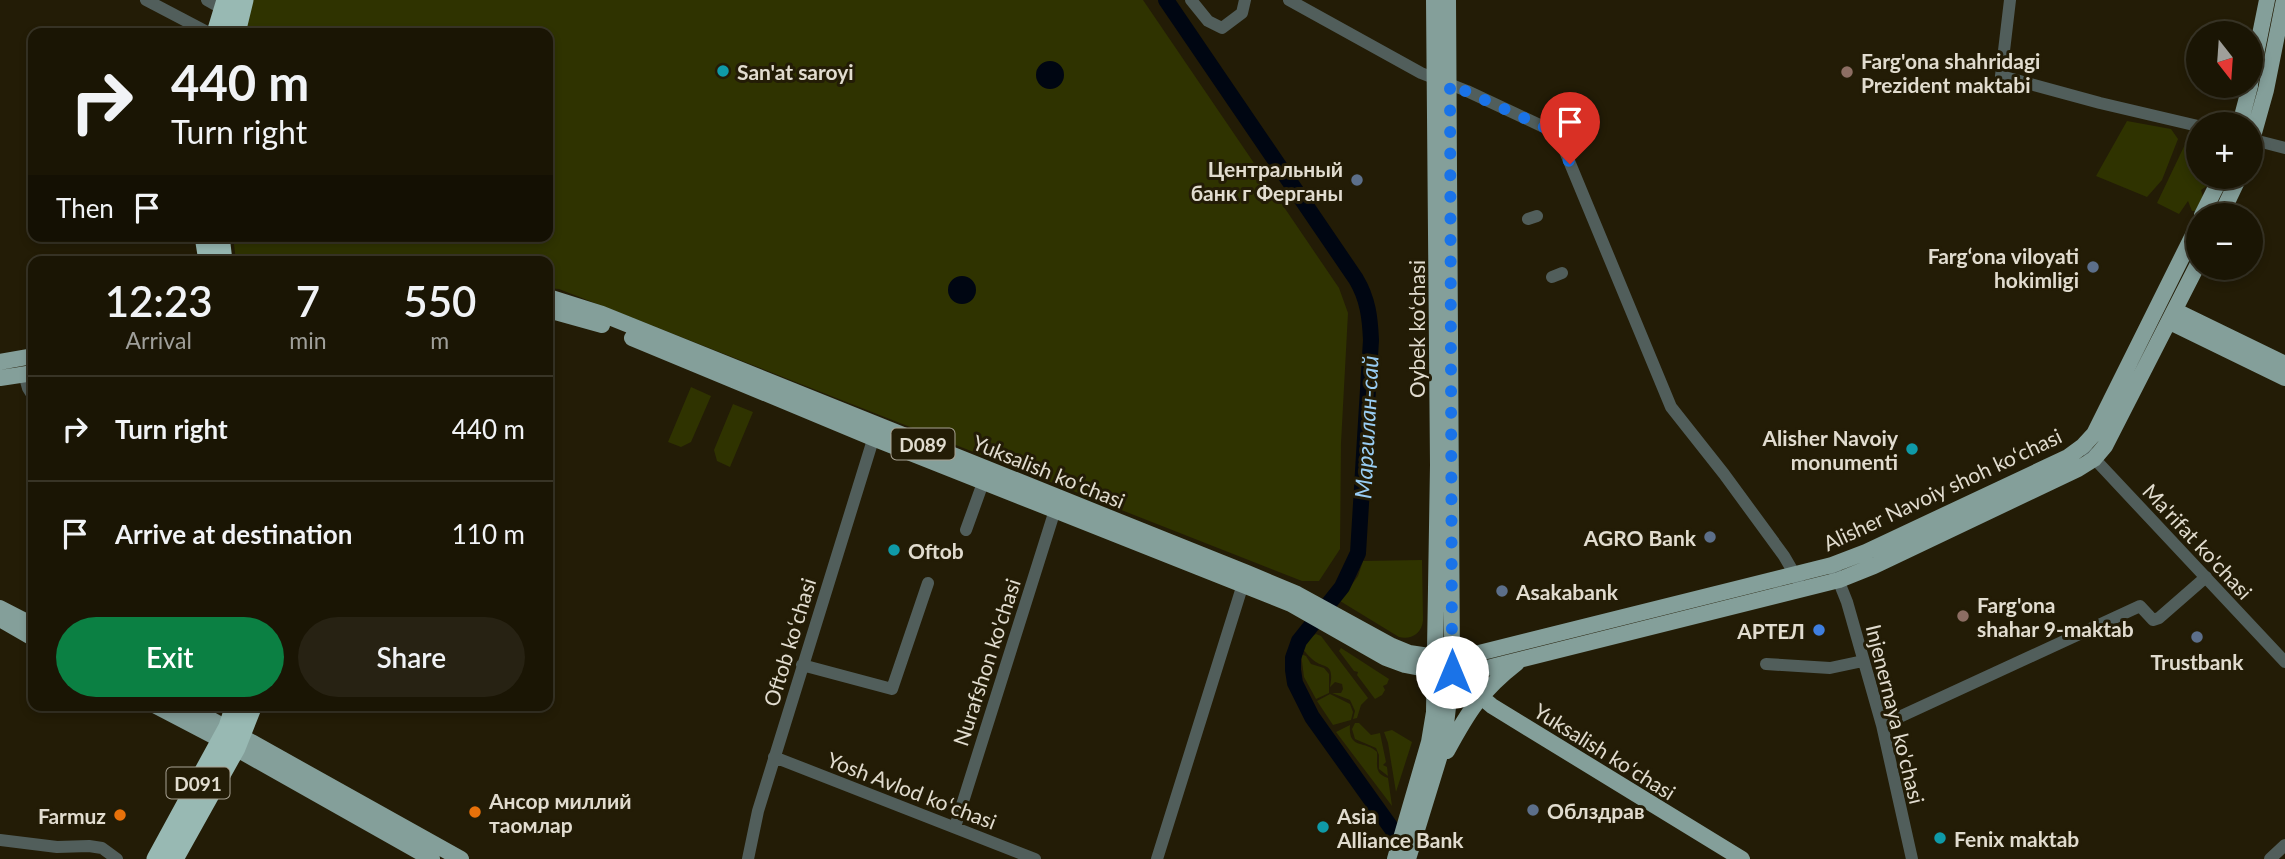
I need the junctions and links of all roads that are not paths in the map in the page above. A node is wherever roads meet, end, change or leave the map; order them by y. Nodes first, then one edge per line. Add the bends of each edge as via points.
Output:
1 (146, 0) edge
2 (244, 0) edge
3 (1191, 0) edge
4 (1245, 0) edge
5 (1434, 0) edge
6 (1448, 0) edge
7 (2010, 0) edge
8 (2267, 0) edge
9 (2284, 0) edge
10 (1292, 1) edge
11 (219, 3) edge
12 (2263, 21) edge
13 (199, 28) edge
14 (216, 28) edge
15 (237, 28) edge
16 (1443, 81) junction
17 (2258, 112) edge
18 (2186, 123) edge
19 (2263, 144) edge
20 (2285, 148) edge
21 (2186, 250) edge
22 (2190, 280) edge
23 (553, 299) edge
24 (553, 311) edge
25 (2173, 316) junction
26 (28, 357) edge
27 (0, 362) edge
28 (2285, 364) edge
29 (28, 374) edge
30 (0, 378) edge
31 (2285, 378) edge
32 (876, 432) junction
33 (2089, 452) junction
34 (984, 481) junction
35 (1055, 510) junction
36 (966, 530) dead end
37 (1835, 573) junction
38 (2206, 577) junction
39 (1799, 582) junction
40 (928, 583) dead end
41 (1243, 584) junction
42 (1294, 599) junction
43 (0, 608) edge
44 (0, 620) edge
45 (28, 622) edge
46 (28, 635) edge
47 (1523, 658) junction
48 (1863, 661) junction
49 (2285, 663) edge
50 (1444, 664) junction
51 (1766, 664) dead end
52 (802, 665) junction
53 (1479, 696) junction
54 (169, 711) edge
55 (193, 711) edge
56 (234, 711) edge
57 (249, 711) edge
58 (1882, 725) junction
59 (231, 738) junction
60 (774, 757) junction
61 (1436, 772) junction
62 (955, 827) junction
63 (0, 840) edge
64 (2285, 845) edge
65 (1410, 852) edge
66 (428, 854) edge
67 (117, 859) edge
68 (156, 859) edge
69 (174, 859) edge
70 (461, 859) edge
71 (748, 859) edge
72 (1035, 859) edge
73 (1157, 859) edge
74 (1395, 859) edge
75 (1742, 859) edge
76 (1912, 859) edge
77 (2270, 859) edge

1 - 13 street
2 - 15 highway
3 - 4 street via 1208,22 1222,28 1242,13
5 - 16 main road, Oybek ko‘chasi
6 - 16 main road, Oybek ko‘chasi
7 - 18 street via 2001,76
8 - 12 main road
9 - 17 main road
10 - 16 street
11 - 14 highway
16 - 39 street via 1546,128 1562,144 1671,407
16 - 50 main road, Oybek ko‘chasi
19 - 20 street
21 - 33 main road, Alisher Navoiy shoh koʻchasi
22 - 25 main road, Alisher Navoiy shoh koʻchasi
23 - 32 main road, Yuksalish koʻchasi / D089 via 602,314
24 - 32 main road, Yuksalish koʻchasi / D089 via 599,324
25 - 28 main road
25 - 31 main road
25 - 33 main road, Alisher Navoiy shoh koʻchasi via 2105,446
26 - 27 main road
29 - 30 main road
32 - 34 main road, Yuksalish koʻchasi / D089
32 - 42 main road, Yuksalish koʻchasi / D089
32 - 52 street, Oftob koʻchasi
33 - 37 main road, Alisher Navoiy shoh koʻchasi via 2068,457 1867,552
33 - 38 street, Ma'rifat ko'chasi
34 - 35 main road, Yuksalish koʻchasi / D089
34 - 36 street
35 - 41 main road, Yuksalish koʻchasi / D089
35 - 62 street, Nurafshon ko'chasi
37 - 39 main road, Alisher Navoiy shoh koʻchasi
37 - 48 street, Injenernaya ko'chasi
38 - 49 street, Ma'rifat ko'chasi
38 - 58 street via 2159,618 2153,620 2140,606
39 - 47 main road, Alisher Navoiy shoh koʻchasi
39 - 50 main road, Alisher Navoiy shoh koʻchasi
40 - 52 street via 892,689
41 - 42 main road, Yuksalish koʻchasi / D089
41 - 73 street via 1199,748
42 - 50 main road, Yuksalish koʻchasi / D089 via 1392,646
43 - 45 main road
44 - 46 main road
47 - 50 main road, Alisher Navoiy shoh koʻchasi via 1487,668
47 - 53 main road
48 - 51 street via 1830,668
48 - 58 street, Injenernaya ko'chasi
50 - 53 main road, Yuksalish koʻchasi
50 - 61 main road via 1449,713
50 - 74 main road via 1429,742
52 - 60 street, Oftob koʻchasi
53 - 61 main road
53 - 75 main road, Yuksalish koʻchasi
54 - 59 main road
55 - 59 main road
56 - 59 highway, D091
57 - 59 highway, D091
58 - 76 street, Injenernaya ko'chasi
59 - 66 main road
59 - 66 main road via 333,804
59 - 68 highway, D091
59 - 69 highway, D091
60 - 62 street, Yosh Avlod koʻchasi
60 - 71 street, Oftob koʻchasi
61 - 65 main road
62 - 72 street, Yosh Avlod koʻchasi
63 - 67 street via 102,848
64 - 77 street
66 - 70 main road

